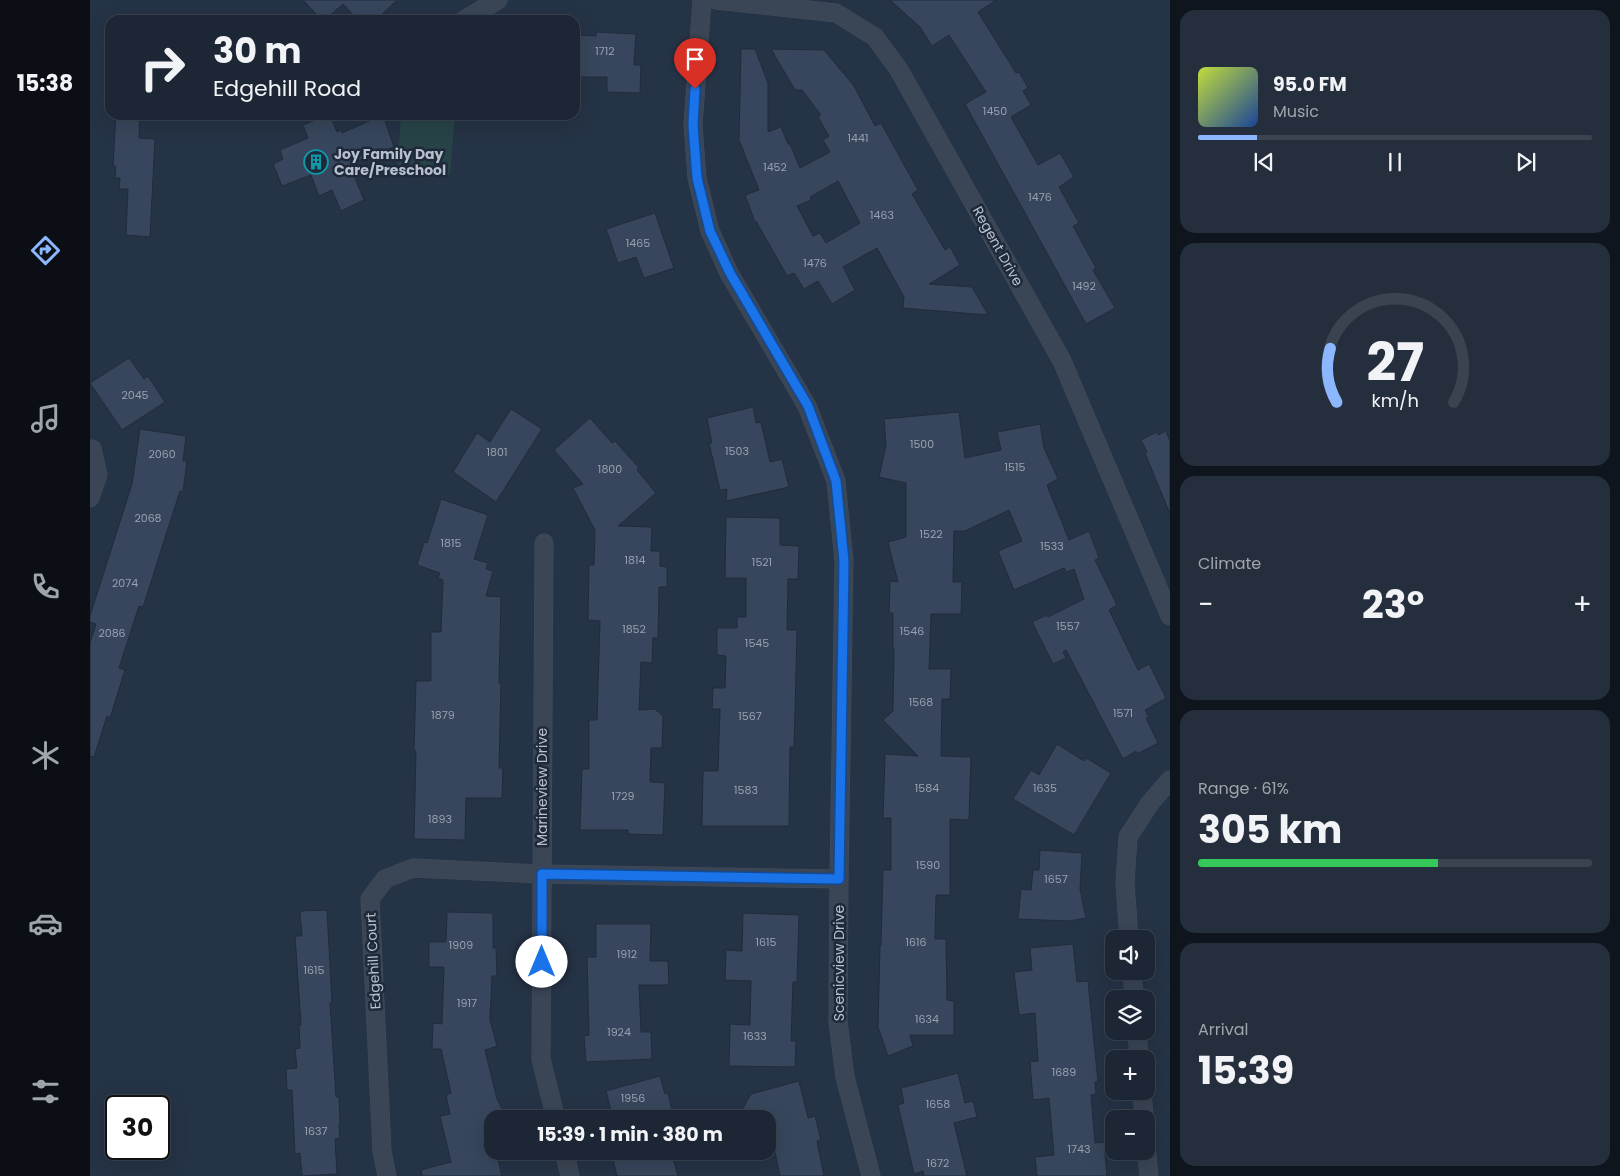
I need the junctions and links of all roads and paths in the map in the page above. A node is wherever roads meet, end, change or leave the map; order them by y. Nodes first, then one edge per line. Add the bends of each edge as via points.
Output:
1 (498, 0) edge
2 (702, 0) edge
3 (716, 0) edge
4 (472, 15) edge
5 (91, 449) edge
6 (90, 498) edge
7 (544, 543) dead end
8 (1170, 616) edge
9 (1170, 780) edge
10 (542, 874) junction
11 (839, 879) junction
12 (1129, 930) edge
13 (554, 1110) edge
14 (566, 1160) edge
15 (1147, 1160) edge
16 (387, 1176) edge
17 (570, 1176) edge
18 (871, 1176) edge
19 (1149, 1176) edge

1 - 4 street
2 - 11 street, Scenicview Drive via 693,125 697,178 710,231 730,273 808,406 836,481 844,561
3 - 8 street, Regent Drive via 836,13 875,37 899,70 1062,361
5 - 6 street via 98,475
7 - 10 street, Marineview Drive
9 - 12 street via 1128,837 1125,883
10 - 11 street, Edgehill Court
10 - 13 street, Marineview Drive via 541,1059
10 - 16 street, Edgehill Court via 413,868 385,879 370,899 382,1151
11 - 18 street, Scenicview Drive via 838,1022 846,1077
14 - 17 street
15 - 19 street

